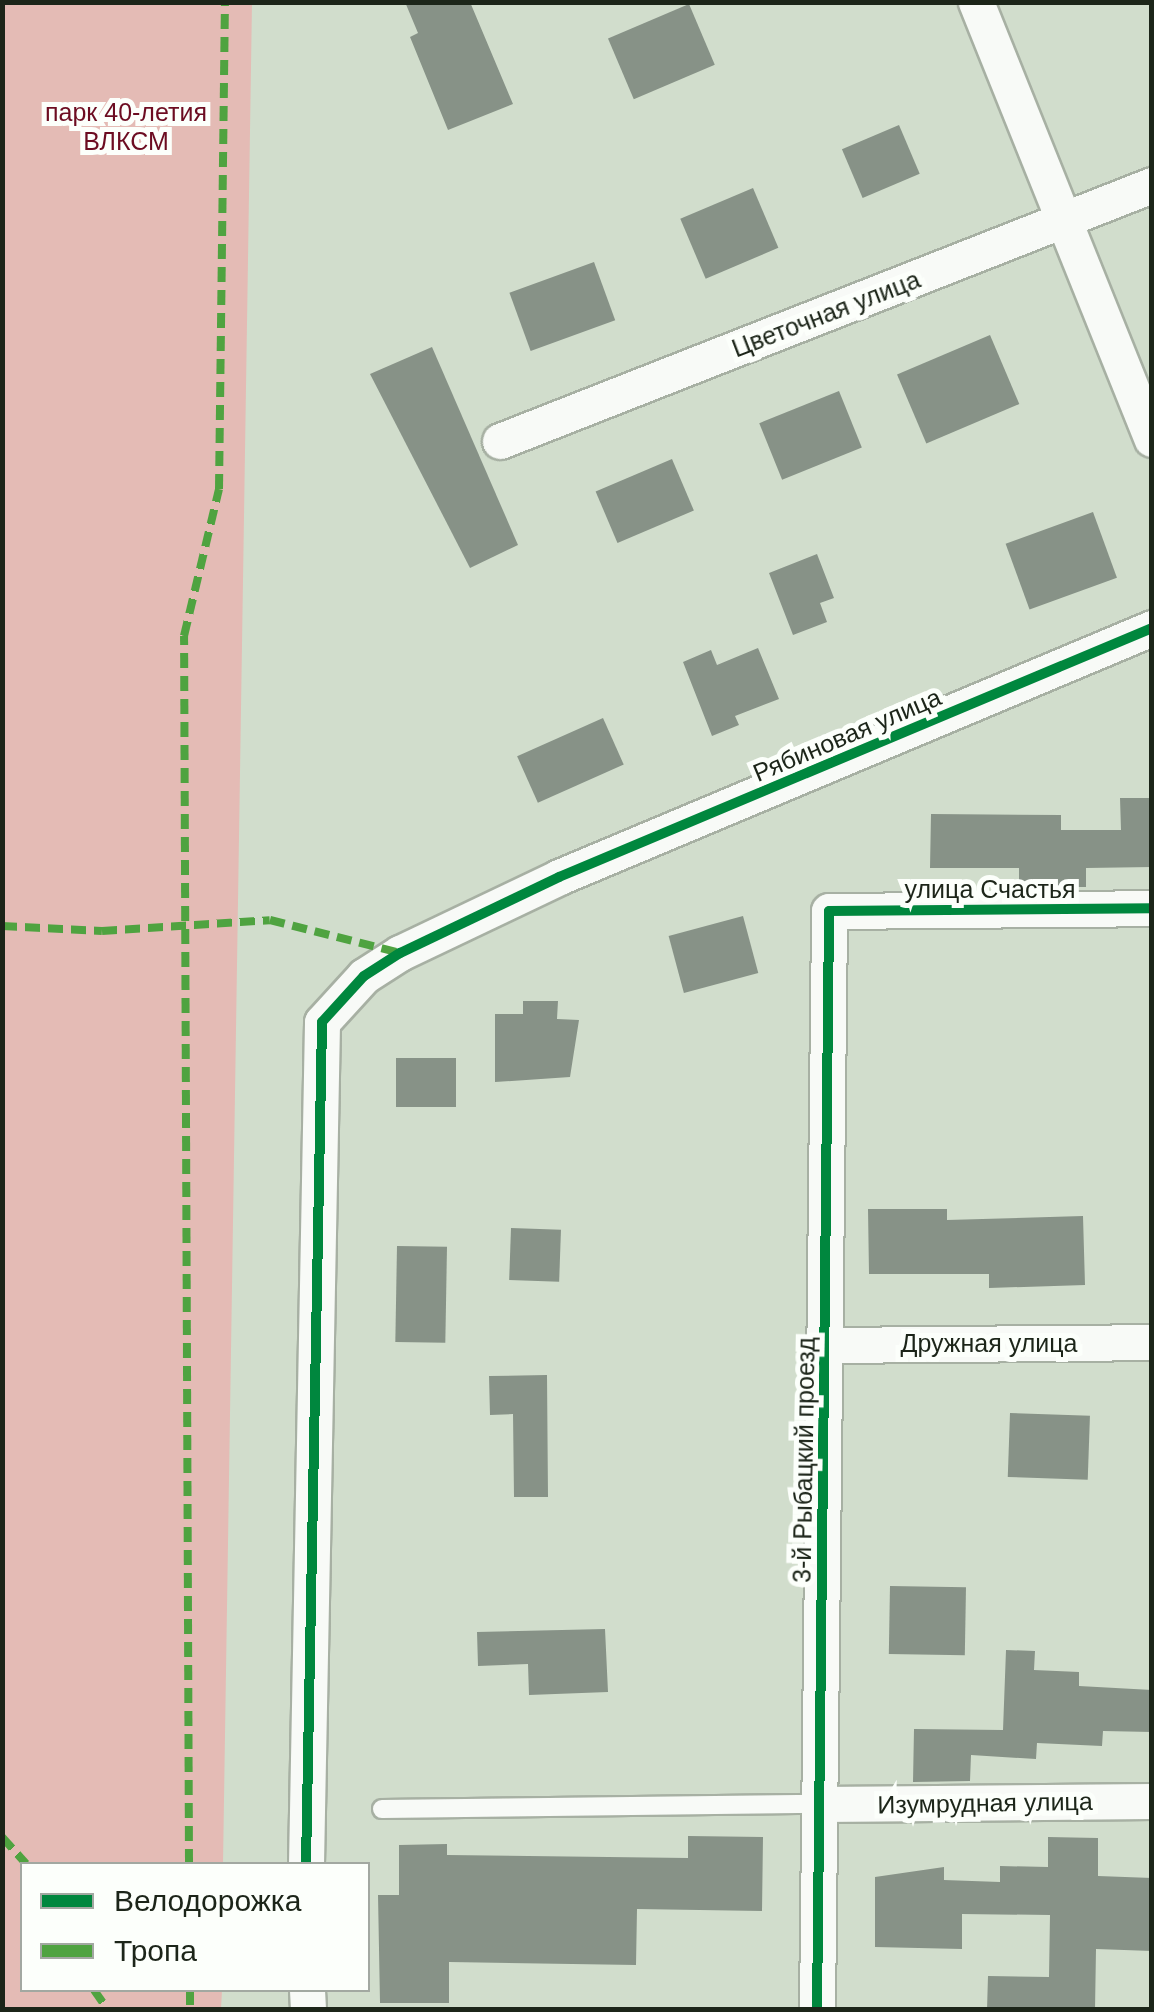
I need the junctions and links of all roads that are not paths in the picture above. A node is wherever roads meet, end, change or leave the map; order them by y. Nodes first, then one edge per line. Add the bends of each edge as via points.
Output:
1 (976, 2) edge
2 (1152, 185) edge
3 (1064, 222) junction
4 (1152, 440) edge
5 (500, 442) dead end
6 (1152, 628) edge
7 (1152, 908) edge
8 (829, 910) joint
9 (1152, 1342) edge
10 (826, 1345) junction
11 (1152, 1801) edge
12 (819, 1804) junction
13 (382, 1809) dead end
14 (306, 1862) edge
15 (817, 2010) edge

1 - 3 street
2 - 3 street, Цветочная улица
3 - 4 street
3 - 5 street, Цветочная улица
6 - 14 street, Рябиновая улица via 558,878 400,953 364,976 322,1022
7 - 8 street, улица Счастья
8 - 10 street, 3-й Рыбацкий проезд
9 - 10 street, Дружная улица
10 - 12 street, 3-й Рыбацкий проезд
11 - 12 street, Изумрудная улица
12 - 13 lane
12 - 15 street, 3-й Рыбацкий проезд

